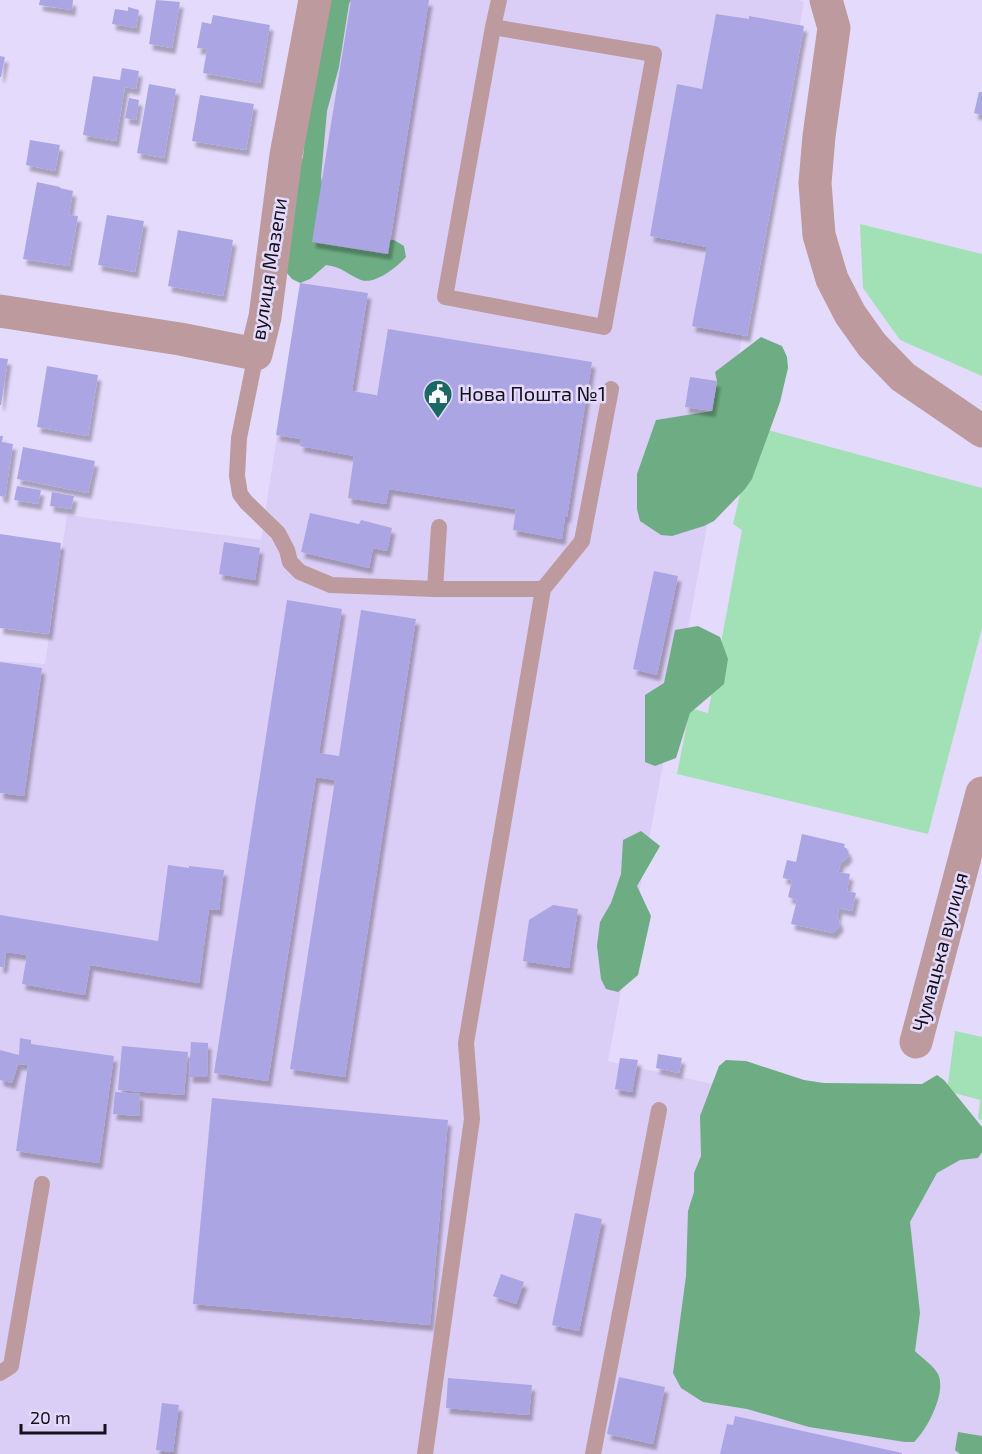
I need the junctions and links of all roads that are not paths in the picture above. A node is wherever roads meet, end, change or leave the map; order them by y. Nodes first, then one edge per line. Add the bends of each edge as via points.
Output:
1 (315, 0) edge
2 (499, 0) edge
3 (826, 0) edge
4 (493, 27) junction
5 (0, 310) edge
6 (256, 354) junction
7 (611, 389) dead end
8 (982, 431) edge
9 (439, 527) dead end
10 (435, 589) junction
11 (543, 589) junction
12 (982, 793) edge
13 (916, 1042) dead end
14 (659, 1110) dead end
15 (42, 1184) dead end
16 (0, 1373) edge
17 (425, 1454) edge
18 (593, 1454) edge

1 - 6 street, вулиця Мазепи via 286,155 265,317
2 - 4 lane
3 - 8 street via 834,28 815,183 819,235 832,279 872,345 903,377
4 - 4 lane via 445,297 604,327 654,54
5 - 6 street, вулиця Мазепи
6 - 10 lane via 239,438 237,476 240,494 278,533 290,562 300,572 331,585
7 - 11 lane via 582,541
9 - 10 lane
10 - 11 lane
11 - 17 lane via 466,1042 472,1119
12 - 13 street, Чумацька вулиця
14 - 18 lane
15 - 16 lane via 11,1366

